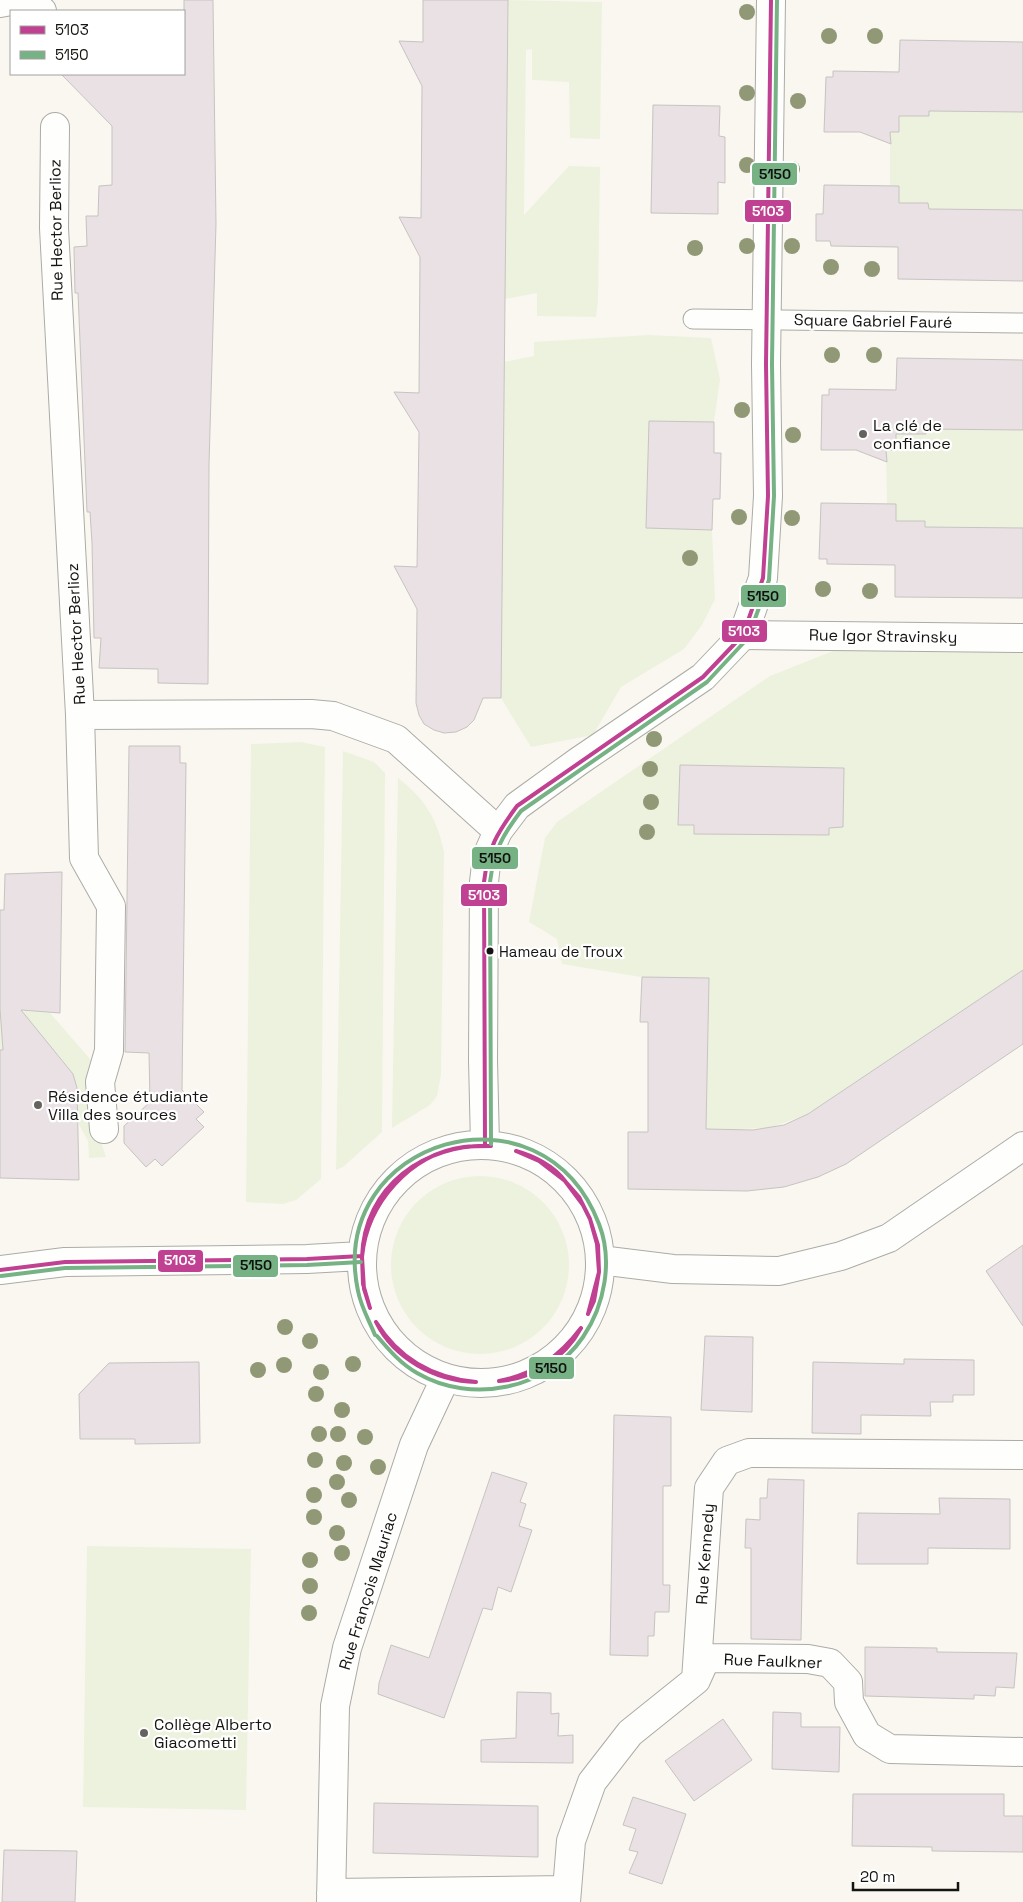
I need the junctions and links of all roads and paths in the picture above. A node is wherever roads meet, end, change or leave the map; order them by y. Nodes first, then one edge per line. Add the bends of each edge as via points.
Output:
1 (771, 0) edge
2 (0, 3) edge
3 (40, 10) edge
4 (55, 127) dead end
5 (693, 319) dead end
6 (767, 319) junction
7 (1023, 323) edge
8 (743, 635) junction
9 (1023, 638) edge
10 (80, 715) junction
11 (498, 831) junction
12 (104, 1129) dead end
13 (485, 1144) junction
14 (1023, 1146) edge
15 (361, 1256) junction
16 (600, 1260) junction
17 (0, 1270) edge
18 (445, 1379) junction
19 (1023, 1455) edge
20 (696, 1680) junction
21 (1023, 1752) edge
22 (566, 1896) edge
23 (331, 1898) edge

1 - 6 street
2 - 3 street via 17,0
4 - 10 street, Rue Hector Berlioz via 54,228
5 - 6 lane, Square Gabriel Fauré
6 - 7 lane, Square Gabriel Fauré
6 - 8 street via 768,496 763,578
8 - 9 street, Rue Igor Stravinsky
8 - 11 street via 704,677 517,806
10 - 11 street, Rue Hector Berlioz via 333,716 396,739
10 - 12 street via 84,858 111,906 110,1051 100,1082
11 - 13 street via 487,856 484,882
13 - 15 street via 448,1149 415,1164 388,1188 369,1220
13 - 16 street via 520,1151 552,1168 577,1194 594,1225
14 - 16 street via 889,1238 841,1256 779,1271 674,1269
15 - 17 street via 65,1262
15 - 18 street via 365,1296 382,1332 410,1361
16 - 18 street via 592,1307 580,1333 554,1360 520,1378 483,1385
18 - 23 street, Rue François Mauriac via 414,1445 347,1648 335,1706
19 - 20 street, Rue Kennedy via 749,1453 726,1461 709,1488
20 - 21 street, Rue Faulkner via 706,1658 808,1659 830,1663 848,1682 849,1702 867,1735 890,1749
20 - 22 street via 630,1733 592,1782 571,1841
22 - 23 street

